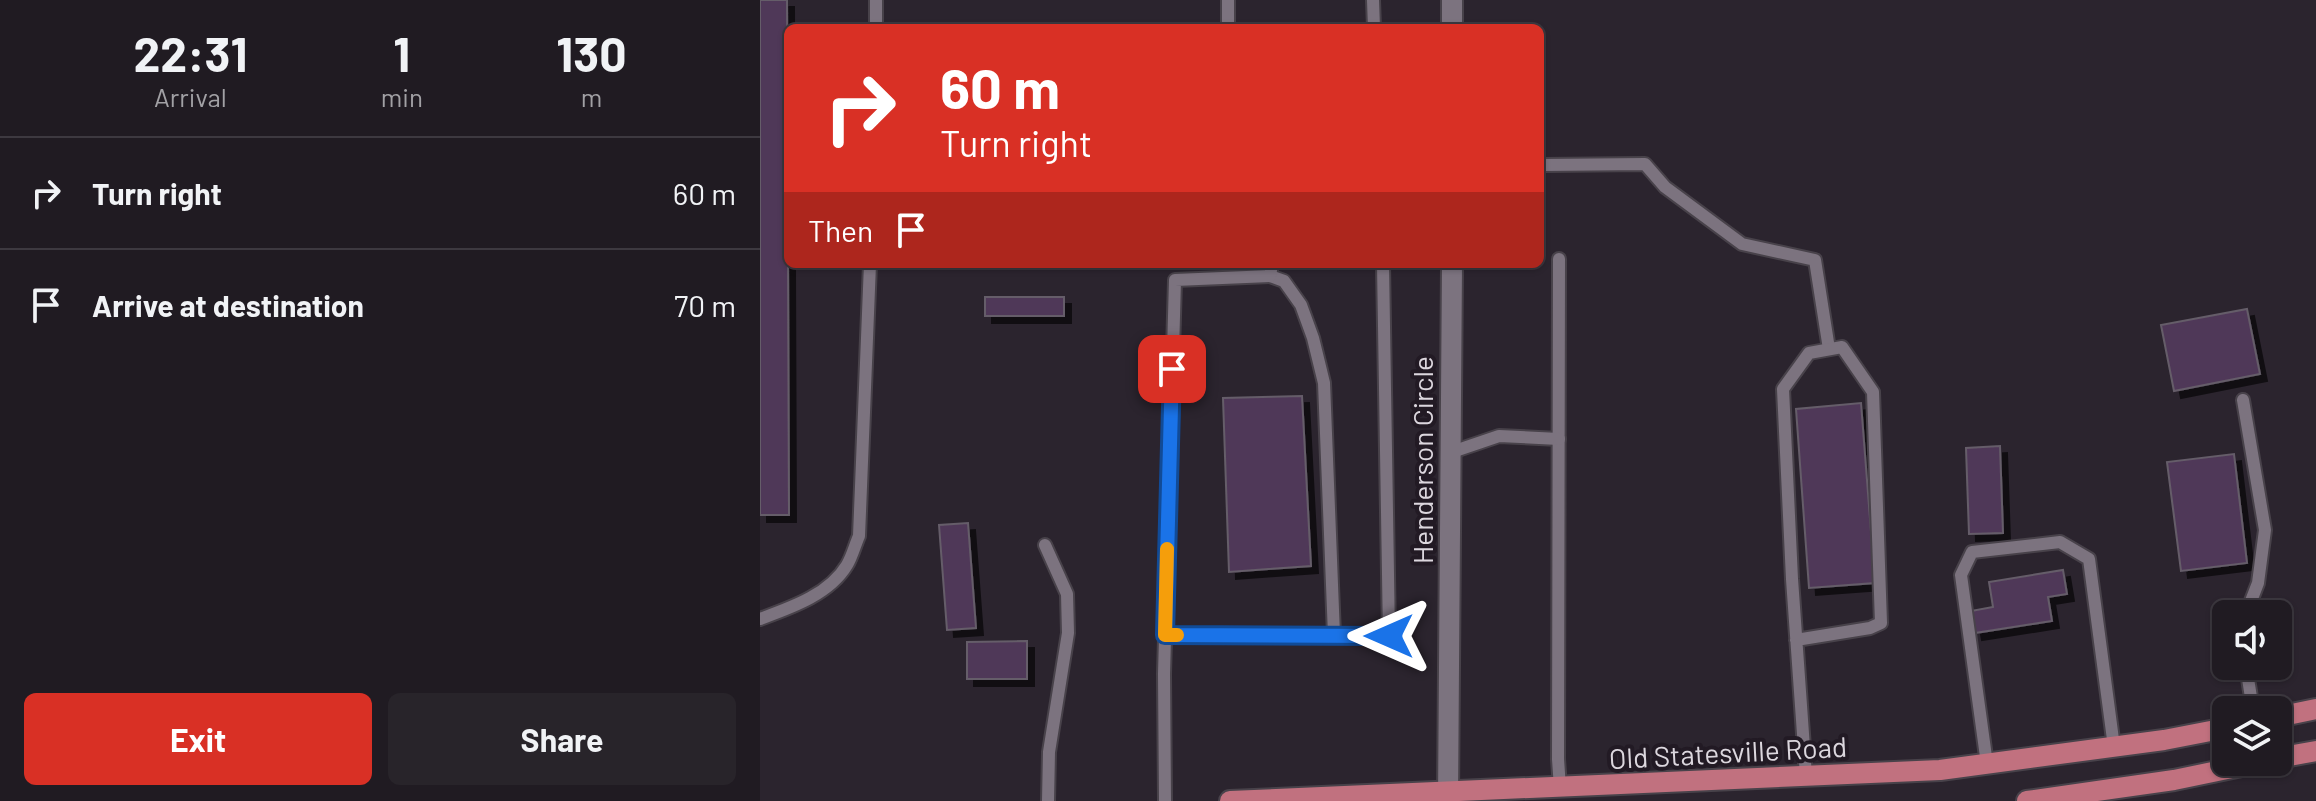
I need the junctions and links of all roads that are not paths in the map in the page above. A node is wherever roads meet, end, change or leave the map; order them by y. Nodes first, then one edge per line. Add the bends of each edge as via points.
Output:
1 (876, 0) edge
2 (1228, 0) edge
3 (1373, 0) edge
4 (1452, 0) edge
5 (876, 24) edge
6 (1228, 24) edge
7 (1374, 24) edge
8 (1452, 24) edge
9 (1544, 165) edge
10 (1559, 259) dead end
11 (870, 268) edge
12 (1228, 268) edge
13 (1383, 268) edge
14 (1452, 268) edge
15 (1271, 270) edge
16 (1228, 278) junction
17 (1829, 349) junction
18 (2243, 400) dead end
19 (1559, 439) junction
20 (1449, 453) junction
21 (1045, 545) dead end
22 (2251, 600) edge
23 (760, 619) edge
24 (1165, 635) junction
25 (1334, 635) junction
26 (1796, 640) junction
27 (2316, 709) edge
28 (2292, 714) edge
29 (2212, 731) edge
30 (2114, 747) junction
31 (2316, 751) edge
32 (2292, 755) edge
33 (1987, 764) junction
34 (2212, 772) edge
35 (1806, 776) junction
36 (1560, 788) junction
37 (1448, 797) edge
38 (1048, 801) edge
39 (1165, 801) edge
40 (1230, 801) edge
41 (2027, 801) edge

1 - 5 lane
2 - 6 lane
3 - 7 lane
4 - 8 street
9 - 17 lane via 1645,164 1665,187 1742,244 1815,260
10 - 19 lane
11 - 23 lane via 859,536 846,566 826,588
12 - 16 lane
13 - 25 lane via 1389,636
14 - 20 street, Henderson Circle
15 - 16 lane
15 - 25 lane via 1301,305 1324,383
16 - 24 lane via 1175,280
17 - 26 lane via 1809,353 1783,389
17 - 26 lane via 1842,347 1873,392 1881,623
18 - 22 lane via 2265,530
19 - 20 lane via 1499,436
19 - 36 lane
20 - 37 street, Henderson Circle
21 - 38 lane via 1068,607 1049,752
24 - 25 lane
24 - 39 lane
26 - 35 lane
27 - 28 main road
29 - 30 main road, Old Statesville Road
30 - 33 main road, Old Statesville Road
30 - 33 lane via 2089,559 2060,542 1972,552 1961,575
31 - 32 main road
33 - 35 main road, Old Statesville Road
34 - 41 main road
35 - 36 main road, Old Statesville Road
36 - 37 main road, Old Statesville Road
37 - 40 main road, Old Statesville Road

